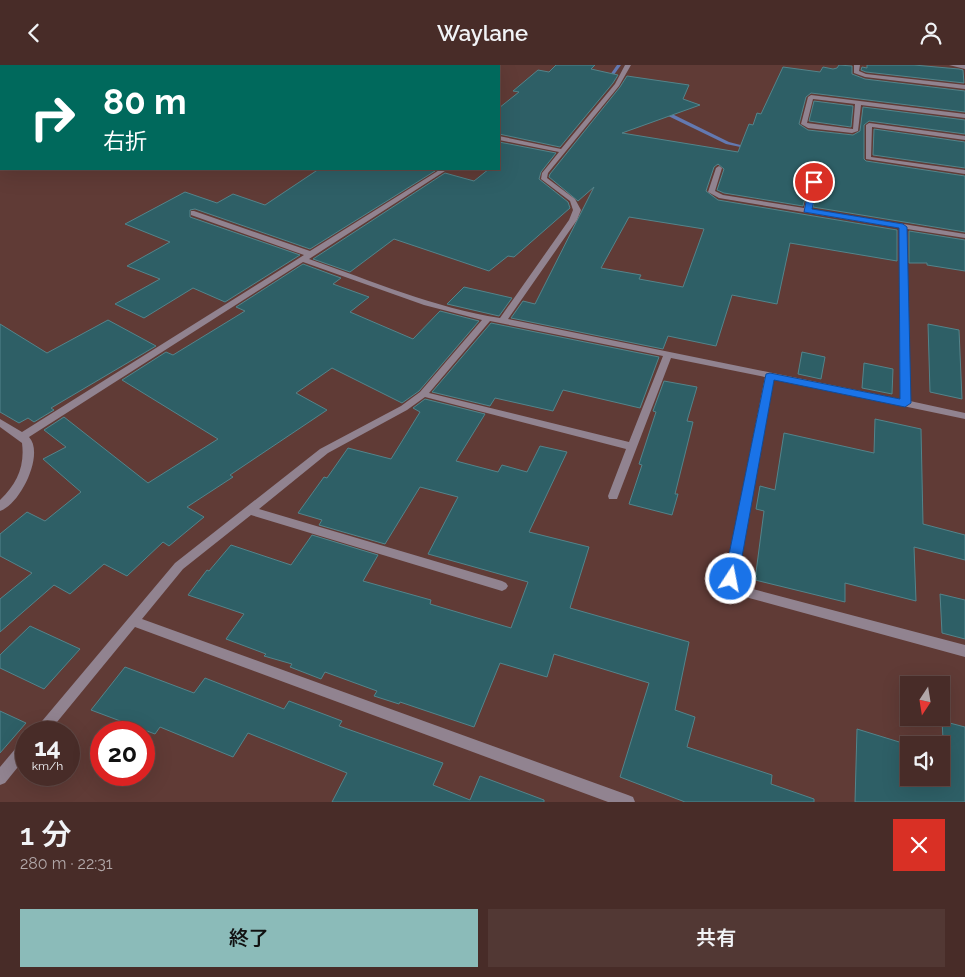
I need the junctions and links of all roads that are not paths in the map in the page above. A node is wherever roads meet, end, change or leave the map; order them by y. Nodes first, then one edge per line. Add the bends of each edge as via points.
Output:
1 (628, 65) edge
2 (858, 65) edge
3 (952, 65) edge
4 (965, 67) edge
5 (965, 87) edge
6 (858, 103) junction
7 (965, 116) edge
8 (856, 130) junction
9 (869, 132) junction
10 (500, 137) edge
11 (965, 138) edge
12 (563, 151) junction
13 (719, 168) dead end
14 (817, 168) dead end
15 (443, 170) edge
16 (965, 172) edge
17 (807, 211) junction
18 (194, 213) dead end
19 (903, 227) junction
20 (965, 236) edge
21 (310, 254) junction
22 (302, 259) junction
23 (488, 318) junction
24 (503, 320) junction
25 (668, 355) junction
26 (770, 376) junction
27 (423, 394) junction
28 (905, 403) junction
29 (965, 416) edge
30 (0, 422) edge
31 (22, 437) junction
32 (633, 447) junction
33 (614, 496) dead end
34 (0, 507) edge
35 (249, 510) junction
36 (502, 586) dead end
37 (133, 621) junction
38 (965, 651) edge
39 (49, 721) edge
40 (15, 761) edge
41 (0, 779) edge
42 (628, 802) edge

1 - 12 lane
2 - 5 lane via 856,72 865,75
3 - 4 lane
6 - 7 lane
6 - 8 lane
6 - 8 lane via 811,97 804,124
8 - 9 lane
9 - 11 lane via 869,125
9 - 16 lane via 868,158
10 - 12 lane
12 - 24 lane via 545,173 544,179 573,200 577,210
13 - 17 lane via 711,192 721,197
14 - 17 lane
15 - 21 lane
17 - 19 lane
18 - 21 lane
19 - 20 lane
19 - 28 lane
21 - 22 lane
22 - 23 lane via 427,303
22 - 31 lane
23 - 24 lane
23 - 27 lane
24 - 25 lane
25 - 26 lane
25 - 32 lane
26 - 28 lane
26 - 38 lane via 731,579 749,593
27 - 32 lane
27 - 35 lane via 404,408 324,451
28 - 29 lane
30 - 31 lane
31 - 34 lane via 27,441 29,465 19,488
32 - 33 lane
35 - 36 lane
35 - 37 lane via 179,566
37 - 39 lane
37 - 42 lane
40 - 41 lane

